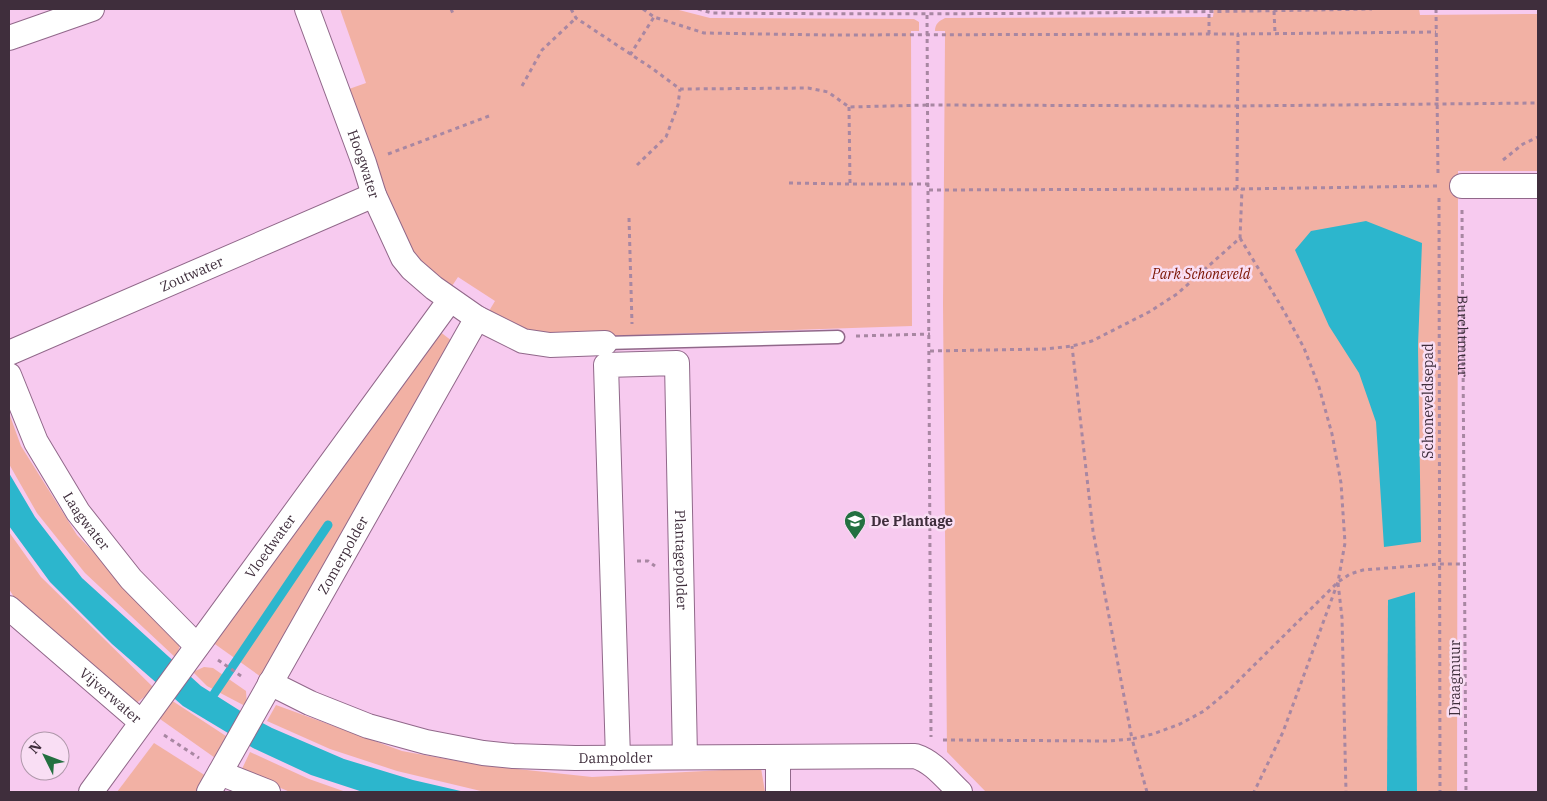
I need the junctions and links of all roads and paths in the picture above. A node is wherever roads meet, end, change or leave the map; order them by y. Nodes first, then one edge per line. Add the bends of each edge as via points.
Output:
1 (92, 9) edge
2 (307, 9) edge
3 (451, 9) edge
4 (571, 9) edge
5 (642, 9) edge
6 (698, 9) edge
7 (1372, 9) edge
8 (1436, 9) edge
9 (1268, 10) edge
10 (1209, 11) edge
11 (1274, 11) junction
12 (927, 15) junction
13 (454, 16) dead end
14 (654, 16) junction
15 (576, 18) junction
16 (1436, 32) junction
17 (927, 34) junction
18 (1209, 34) junction
19 (1238, 34) junction
20 (1275, 34) junction
21 (9, 38) edge
22 (630, 55) junction
23 (522, 86) dead end
24 (680, 89) junction
25 (1538, 103) edge
26 (1436, 104) junction
27 (928, 106) junction
28 (1236, 106) junction
29 (849, 108) junction
30 (489, 116) dead end
31 (1538, 137) edge
32 (403, 148) dead end
33 (637, 165) dead end
34 (1438, 176) dead end
35 (789, 184) dead end
36 (850, 184) junction
37 (929, 184) junction
38 (1450, 186) junction
39 (1489, 186) junction
40 (1538, 186) edge
41 (1239, 189) junction
42 (929, 190) junction
43 (374, 196) junction
44 (629, 218) dead end
45 (1240, 238) junction
46 (450, 300) junction
47 (631, 314) dead end
48 (477, 318) junction
49 (930, 334) junction
50 (838, 337) joint
51 (1072, 346) junction
52 (930, 351) junction
53 (676, 352) junction
54 (9, 353) edge
55 (605, 354) junction
56 (9, 375) edge
57 (612, 562) junction
58 (1439, 564) junction
59 (1465, 564) junction
60 (681, 571) junction
61 (1338, 582) junction
62 (10, 611) edge
63 (190, 655) junction
64 (263, 696) junction
65 (141, 722) junction
66 (1132, 739) junction
67 (931, 740) junction
68 (685, 757) junction
69 (778, 757) junction
70 (618, 758) junction
71 (932, 765) junction
72 (215, 782) edge
73 (91, 792) edge
74 (268, 792) edge
75 (778, 792) edge
76 (960, 792) edge
77 (1147, 792) edge
78 (1254, 792) edge
79 (1346, 792) edge
80 (1440, 792) edge
81 (1466, 792) edge

1 - 21 street
2 - 43 street, Hoogwater
3 - 13 path
4 - 15 path
5 - 14 path
6 - 12 path via 712,13
7 - 11 path
8 - 16 path
9 - 10 path
9 - 11 path
10 - 12 path
10 - 18 path
11 - 20 path
12 - 17 path
14 - 17 path via 704,33
14 - 22 path
15 - 22 path
15 - 23 path via 542,50
16 - 20 path
16 - 26 path
17 - 18 path
17 - 27 path
18 - 19 path
19 - 20 path
19 - 28 path
22 - 24 path
24 - 29 path via 808,88 828,92
24 - 33 path via 678,105 666,137
25 - 26 path
26 - 28 path
26 - 34 path
27 - 28 path
27 - 29 path
27 - 37 path
28 - 41 path
29 - 36 path
30 - 32 path
31 - 39 path via 1522,144 1497,165
35 - 36 path
36 - 37 path
37 - 42 path
38 - 39 street
38 - 41 path
38 - 58 path, Schoneveldsepad
38 - 59 path, Burchtmuur
39 - 40 street
41 - 42 path
41 - 45 path
42 - 49 path
43 - 46 street, Hoogwater via 403,258 423,280
43 - 54 street, Zoutwater
44 - 47 path
45 - 51 path via 1178,294 1092,341
45 - 61 path via 1304,348 1319,387 1341,482 1345,543
46 - 48 street
46 - 63 street, Vloedwater
48 - 55 street via 529,342
48 - 64 street, Zomerpolder
49 - 50 path
49 - 52 path
50 - 53 lane
51 - 52 path
51 - 66 path via 1094,531
52 - 67 path
53 - 55 street
53 - 60 street, Plantagepolder
55 - 57 street
56 - 63 street, Laagwater via 36,442 78,512
57 - 60 path via 648,561 662,572
57 - 70 street
58 - 59 path
58 - 61 path via 1363,570
58 - 80 path, Schoneveldsepad
59 - 81 path, Draagmuur
60 - 68 street, Plantagepolder
61 - 66 path via 1227,692 1204,710 1180,724
61 - 78 path via 1284,732
61 - 79 path via 1342,618
62 - 65 street, Vijverwater
63 - 64 path
63 - 65 street, Vloedwater
64 - 70 street, Dampolder via 310,703 359,723 454,749 513,756
64 - 72 street, Zomerpolder
65 - 72 path, Vijverwater via 157,730
65 - 73 street, Vloedwater
66 - 67 path
66 - 77 path
67 - 71 path
68 - 69 street, Dampolder
68 - 70 street, Dampolder
69 - 71 street, Dampolder via 906,755 924,758
69 - 75 street
71 - 76 street, Dampolder
72 - 74 street

